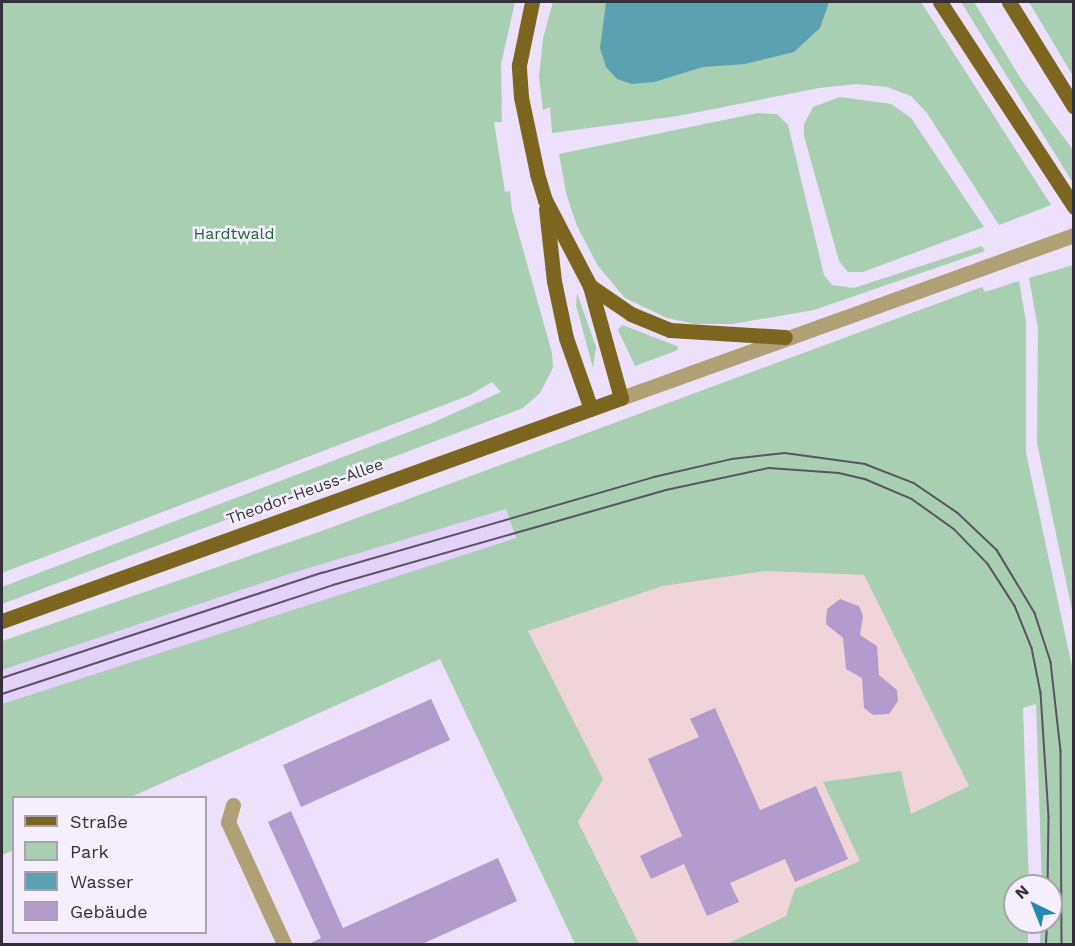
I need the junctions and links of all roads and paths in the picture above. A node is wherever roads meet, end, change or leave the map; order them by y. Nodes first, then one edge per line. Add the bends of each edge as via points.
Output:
1 (532, 2) edge
2 (940, 2) edge
3 (1009, 2) edge
4 (1074, 107) edge
5 (545, 200) junction
6 (1074, 207) edge
7 (1074, 235) edge
8 (590, 286) junction
9 (785, 337) junction
10 (621, 398) junction
11 (591, 409) junction
12 (2, 621) edge
13 (233, 805) dead end
14 (284, 945) edge

1 - 5 main road via 519,65 527,126
2 - 6 main road
3 - 4 main road
5 - 8 main road
5 - 11 main road via 556,292 574,368
7 - 9 street
8 - 9 main road via 631,314 670,330
8 - 10 main road
9 - 10 street
10 - 11 main road, Theodor-Heuss-Allee
11 - 12 main road, Theodor-Heuss-Allee
13 - 14 street via 228,822

